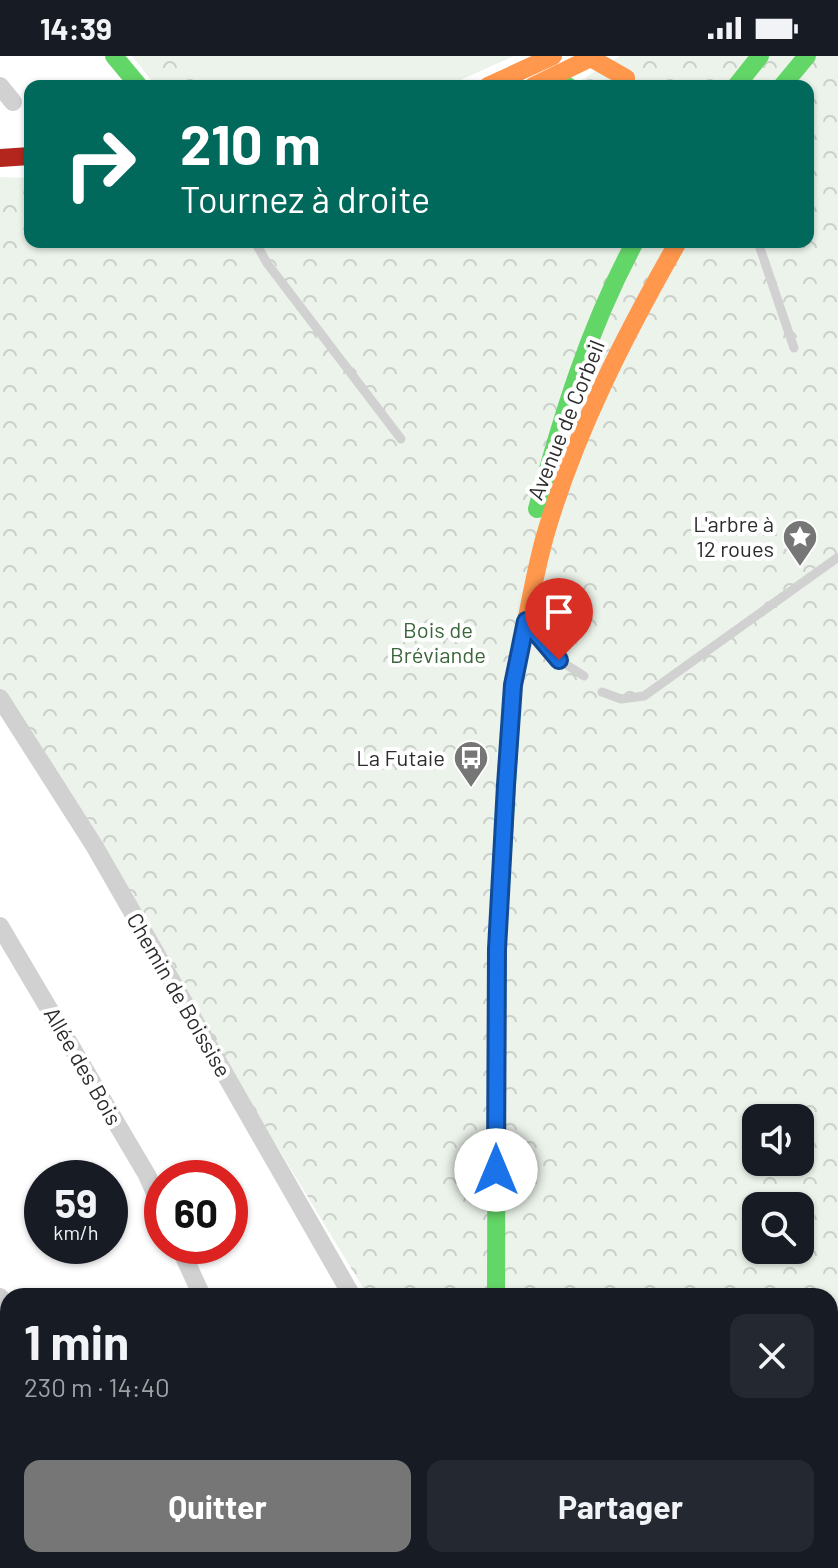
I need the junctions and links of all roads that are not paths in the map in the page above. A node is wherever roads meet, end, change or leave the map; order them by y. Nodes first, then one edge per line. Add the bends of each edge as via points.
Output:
1 (114, 56) edge
2 (553, 56) edge
3 (591, 56) edge
4 (623, 56) edge
5 (760, 56) edge
6 (807, 56) edge
7 (134, 80) edge
8 (501, 80) edge
9 (545, 80) edge
10 (596, 80) edge
11 (628, 80) edge
12 (630, 80) edge
13 (741, 80) edge
14 (787, 80) edge
15 (0, 86) edge
16 (13, 102) dead end
17 (24, 156) edge
18 (0, 158) edge
19 (258, 248) edge
20 (632, 248) edge
21 (658, 248) edge
22 (675, 248) edge
23 (760, 248) edge
24 (794, 348) dead end
25 (401, 439) dead end
26 (575, 448) junction
27 (837, 558) edge
28 (526, 621) junction
29 (584, 676) dead end
30 (602, 692) dead end
31 (0, 698) edge
32 (0, 926) edge
33 (497, 949) junction
34 (144, 1170) edge
35 (187, 1264) edge
36 (198, 1288) edge
37 (347, 1288) edge
38 (496, 1288) edge

1 - 7 main road
2 - 8 main road
3 - 9 main road
3 - 10 main road
3 - 11 main road
4 - 12 main road
5 - 13 main road
6 - 14 main road
15 - 16 street
17 - 18 main road
19 - 25 lane
20 - 33 main road via 602,310 558,429 517,583 497,711
21 - 26 main road via 614,333
22 - 26 main road, Avenue de Corbeil via 634,320
23 - 24 lane
26 - 28 main road, Avenue de Corbeil via 545,537
27 - 30 lane via 644,696 621,699
28 - 29 lane via 559,660
28 - 33 main road, Avenue de Corbeil via 513,685
31 - 37 street, Chemin de Boissise via 95,847
32 - 34 street, Allée des Bois
33 - 38 main road, Avenue de Corbeil
35 - 36 street

